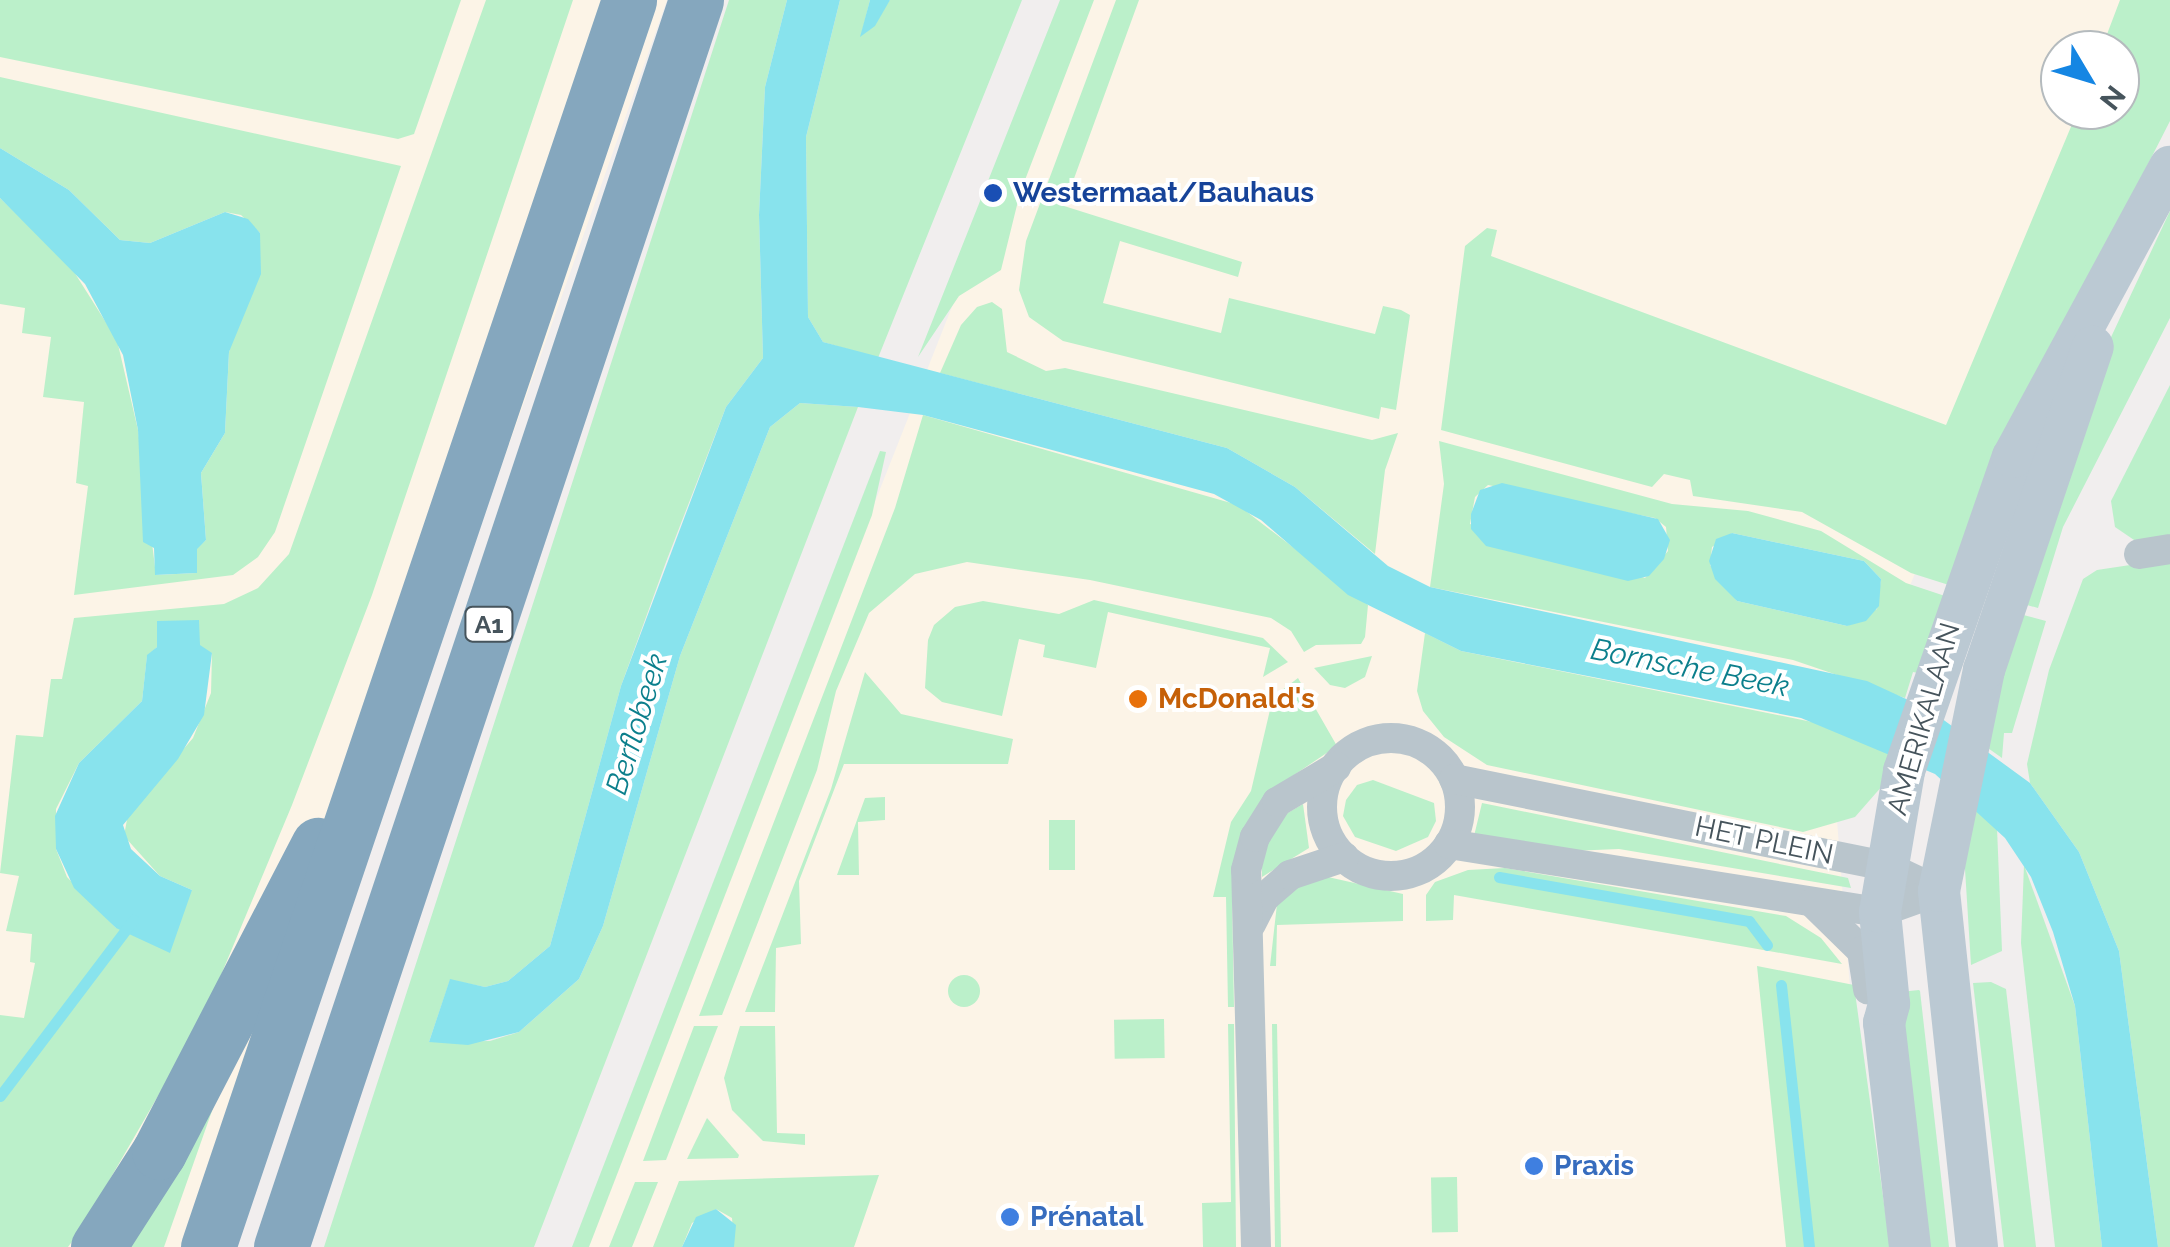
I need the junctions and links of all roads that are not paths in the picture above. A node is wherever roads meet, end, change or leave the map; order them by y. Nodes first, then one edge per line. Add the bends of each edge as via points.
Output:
1 (629, 0) edge
2 (696, 0) edge
3 (2170, 167) edge
4 (2138, 230) junction
5 (2170, 549) edge
6 (2139, 554) dead end
7 (406, 673) junction
8 (1336, 767) junction
9 (1454, 779) junction
10 (1449, 844) junction
11 (1344, 856) junction
12 (1886, 866) junction
13 (1939, 891) junction
14 (1810, 901) junction
15 (1880, 912) junction
16 (1251, 924) junction
17 (1884, 1023) junction
18 (98, 1247) edge
19 (208, 1247) edge
20 (281, 1247) edge
21 (1256, 1247) edge
22 (1910, 1247) edge
23 (1976, 1247) edge

1 - 7 highway, A1
2 - 20 highway, A1
3 - 4 main road, AMERIKALAAN
4 - 12 main road, AMERIKALAAN via 2012,457 1926,692
4 - 13 main road, AMERIKALAAN via 2036,502 1970,723
5 - 6 street
7 - 18 highway, A1 via 194,1088
7 - 19 highway, A1
8 - 9 street via 1366,743 1398,738 1430,750
8 - 11 street via 1323,817
8 - 16 street via 1284,795 1260,828 1246,870
9 - 10 street via 1460,808
9 - 12 street, HET PLEIN
10 - 11 street via 1428,866 1396,876 1373,874
10 - 14 street, HET PLEIN
11 - 16 street via 1290,876 1265,897
12 - 13 street, HET PLEIN
12 - 15 main road, AMERIKALAAN
13 - 15 street, HET PLEIN
13 - 23 main road, AMERIKALAAN
14 - 15 street, HET PLEIN
14 - 17 street, HET PLEIN via 1862,951 1869,997
15 - 17 main road, AMERIKALAAN via 1889,1004
16 - 21 street
17 - 22 main road, AMERIKALAAN

